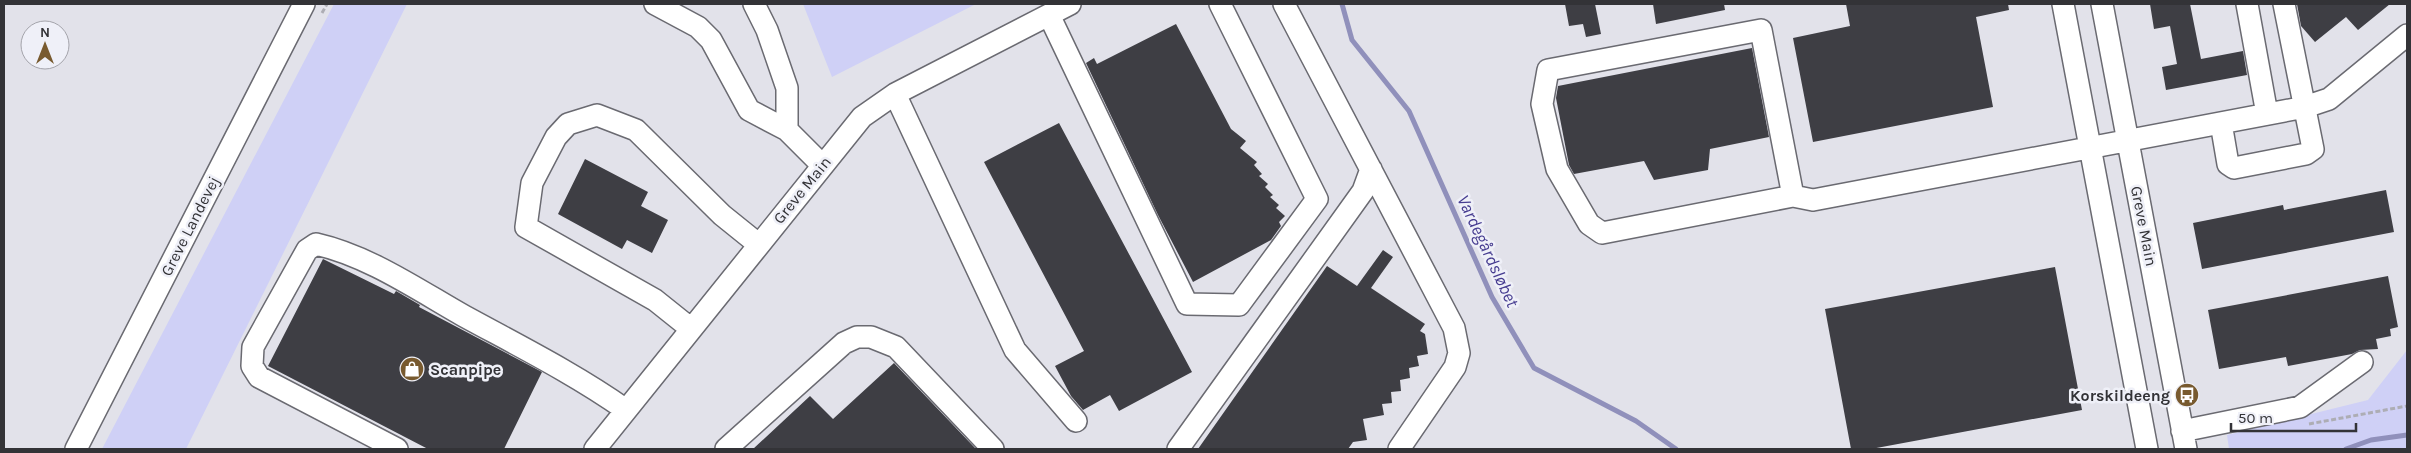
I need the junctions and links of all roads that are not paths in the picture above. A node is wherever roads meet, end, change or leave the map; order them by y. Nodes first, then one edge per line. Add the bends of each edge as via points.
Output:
1 (304, 4) edge
2 (655, 4) edge
3 (754, 4) edge
4 (1070, 4) edge
5 (1220, 4) edge
6 (1284, 4) edge
7 (2063, 4) edge
8 (2102, 4) edge
9 (2247, 4) edge
10 (2284, 4) edge
11 (1049, 15) junction
12 (2407, 35) edge
13 (895, 94) junction
14 (2305, 107) junction
15 (2267, 114) junction
16 (2221, 123) junction
17 (787, 130) junction
18 (2128, 141) junction
19 (2091, 149) junction
20 (822, 165) junction
21 (1370, 169) junction
22 (1803, 198) junction
23 (758, 244) junction
24 (690, 328) junction
25 (2362, 362) dead end
26 (626, 410) junction
27 (1076, 421) dead end
28 (2184, 440) edge
29 (76, 449) edge
30 (397, 449) edge
31 (595, 449) edge
32 (726, 449) edge
33 (993, 449) edge
34 (1178, 449) edge
35 (1399, 449) edge
36 (2147, 449) edge

1 - 29 street, Greve Landevej
2 - 17 street via 698,27 711,40 749,110
3 - 17 street via 767,30 787,88
4 - 11 street, Greve Main
5 - 11 street via 1317,199 1239,305 1187,304
6 - 21 street
7 - 19 street
8 - 18 street, Greve Main
9 - 15 street
10 - 14 street
11 - 13 street, Greve Main
12 - 14 street via 2329,99
13 - 20 street, Greve Main via 862,117
13 - 27 street via 1014,350
14 - 15 street
14 - 16 street via 2313,149 2306,154 2234,168 2228,164
15 - 16 street
16 - 18 street
17 - 20 street
18 - 19 street
18 - 28 street, Greve Main
19 - 22 street
19 - 36 street
20 - 23 street, Greve Main
21 - 34 street via 1363,191
21 - 35 street via 1454,328 1459,353 1455,367
22 - 22 street via 1761,30 1548,70 1542,104 1557,169 1589,224 1602,233
23 - 24 street, Greve Main
23 - 24 street via 722,215 636,130 597,115 568,124 556,137 532,183 526,227 655,300
24 - 26 street, Greve Main
25 - 28 street via 2300,406
26 - 30 street via 591,386 393,276 333,248 316,244 307,250 254,347 252,366 259,377
26 - 31 street, Greve Main
32 - 33 street via 844,343 857,337 871,337 896,347

